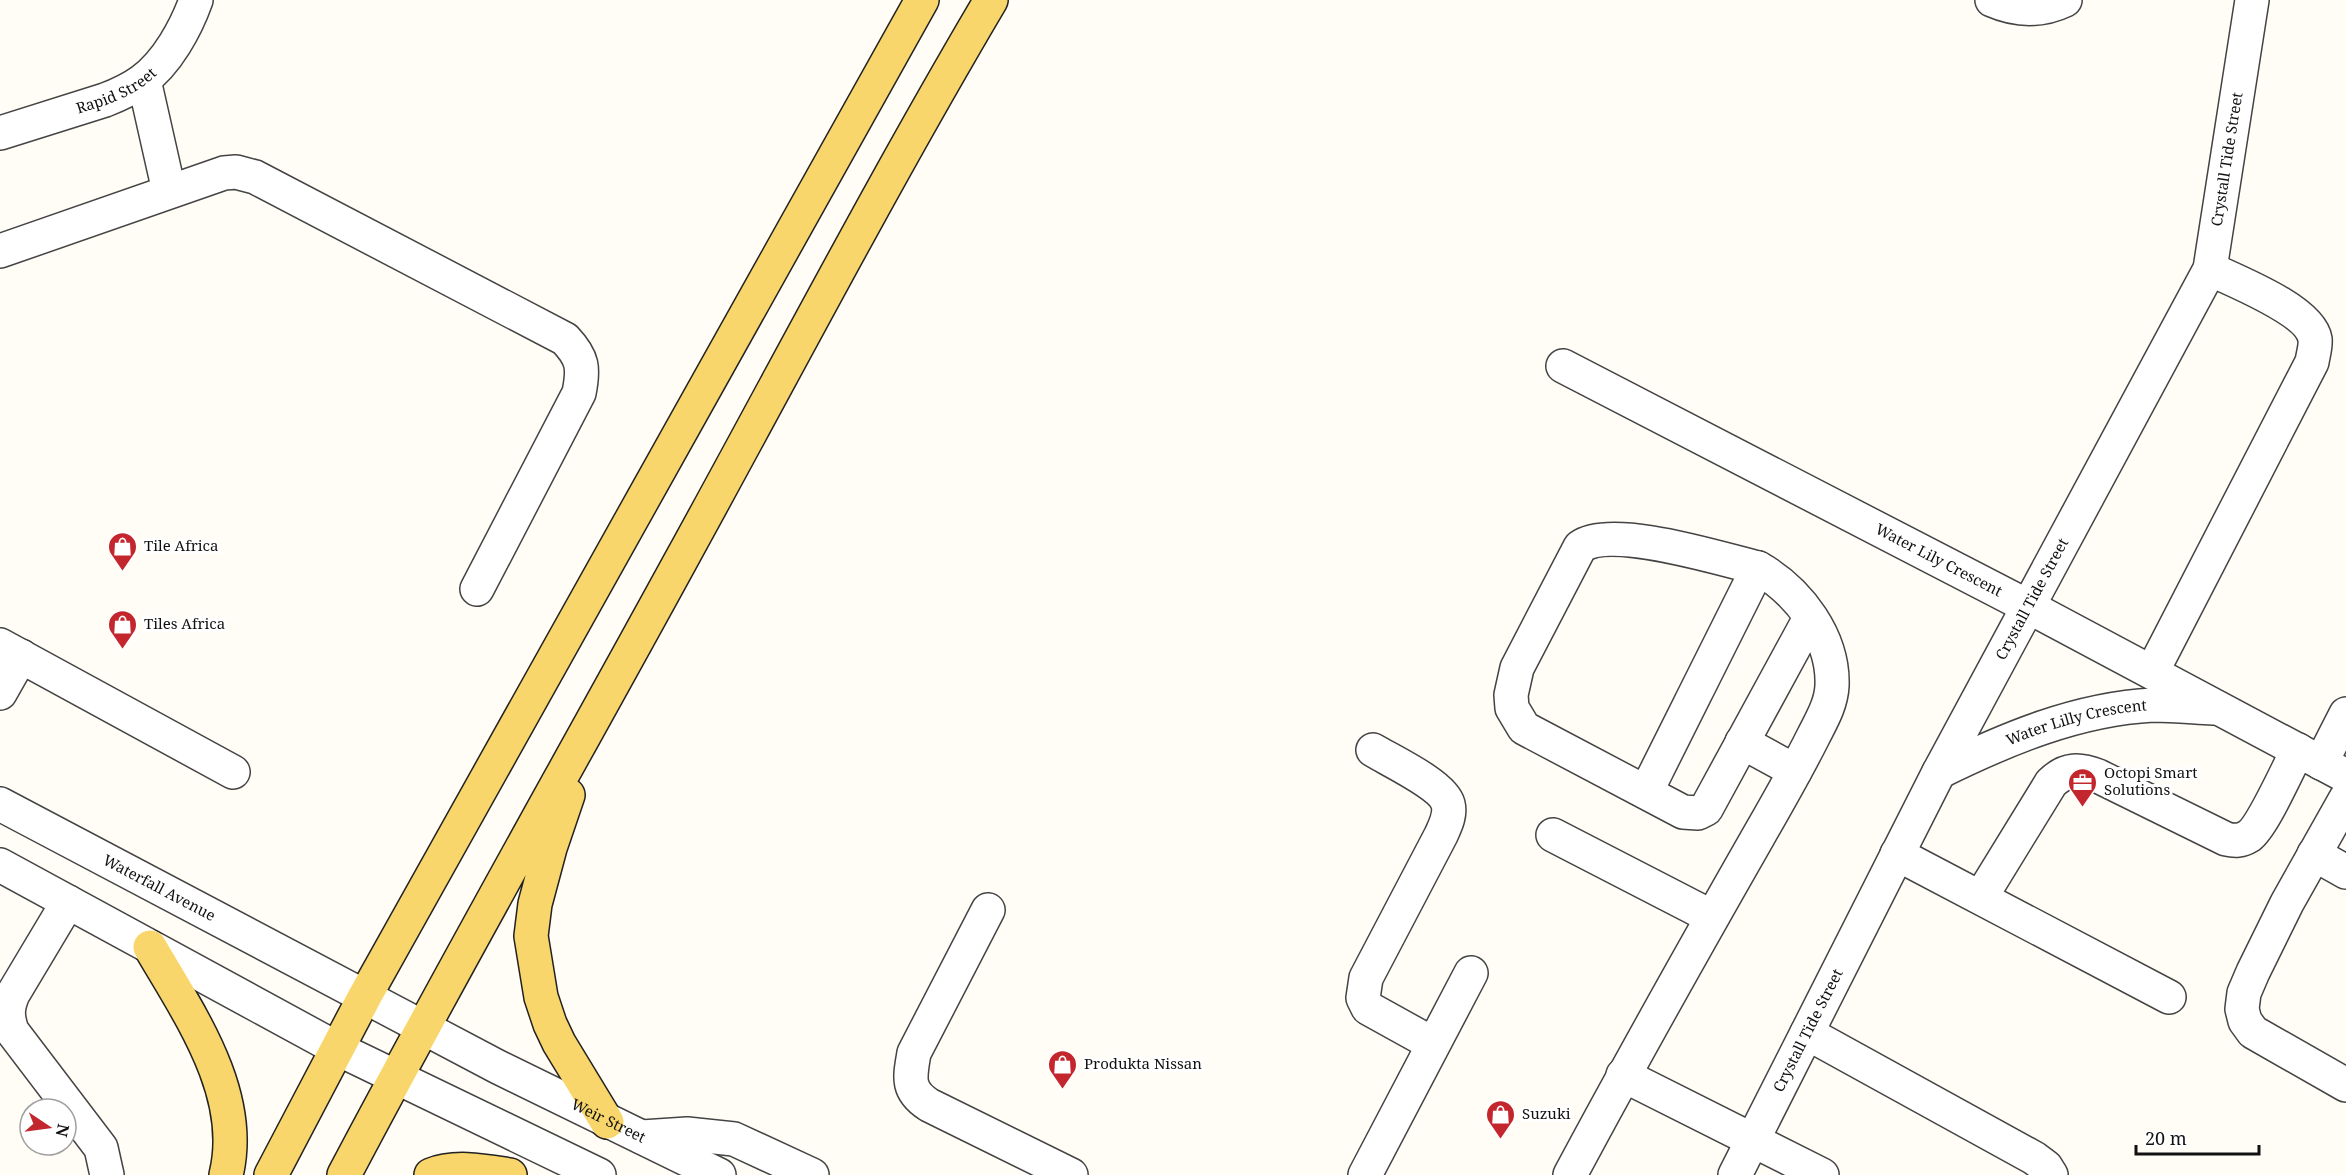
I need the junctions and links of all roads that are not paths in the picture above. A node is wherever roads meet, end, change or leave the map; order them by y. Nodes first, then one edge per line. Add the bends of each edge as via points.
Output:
1 (196, 0) edge
2 (922, 0) edge
3 (991, 0) edge
4 (1992, 0) edge
5 (2065, 0) edge
6 (2252, 0) edge
7 (144, 80) junction
8 (0, 133) edge
9 (169, 191) junction
10 (0, 251) edge
11 (2210, 268) junction
12 (1563, 366) dead end
13 (1758, 568) junction
14 (477, 589) dead end
15 (2029, 607) junction
16 (1810, 618) junction
17 (10, 651) edge
18 (2152, 672) junction
19 (0, 693) edge
20 (2221, 708) junction
21 (597, 714) junction
22 (2346, 714) edge
23 (1742, 742) junction
24 (1373, 750) dead end
25 (2322, 763) edge
26 (1795, 771) junction
27 (232, 772) dead end
28 (1939, 772) junction
29 (1646, 792) junction
30 (2346, 798) edge
31 (0, 804) edge
32 (1553, 835) dead end
33 (1897, 854) junction
34 (2314, 854) junction
35 (0, 865) edge
36 (2346, 872) edge
37 (1981, 897) junction
38 (68, 902) junction
39 (988, 910) dead end
40 (1712, 917) junction
41 (150, 948) junction
42 (1471, 973) dead end
43 (365, 996) junction
44 (2169, 997) dead end
45 (423, 1027) junction
46 (1807, 1033) junction
47 (1433, 1044) junction
48 (338, 1049) junction
49 (1623, 1076) junction
50 (396, 1077) junction
51 (2346, 1085) edge
52 (607, 1122) junction
53 (640, 1137) junction
54 (1754, 1140) junction
55 (107, 1175) edge
56 (226, 1175) edge
57 (271, 1175) edge
58 (344, 1175) edge
59 (430, 1175) edge
60 (510, 1175) edge
61 (599, 1175) edge
62 (719, 1175) edge
63 (812, 1175) edge
64 (1071, 1175) edge
65 (1365, 1175) edge
66 (1570, 1175) edge
67 (1735, 1175) edge
68 (1822, 1175) edge
69 (2051, 1175) edge

1 - 7 street, Rapid Street via 165,57
2 - 43 main road
3 - 21 main road via 930,104
4 - 5 street via 2032,10
6 - 11 street, Crystall Tide Street
7 - 8 street, Rapid Street via 105,100
7 - 9 street
9 - 10 street
9 - 14 street via 224,173 246,173 565,339 576,350 581,363 579,393
11 - 15 street, Crystall Tide Street
11 - 18 street via 2293,311 2315,337 2314,352
12 - 15 street, Water Lily Crescent
13 - 16 street via 1789,590
13 - 29 street
13 - 29 street via 1645,542 1594,539 1580,547 1517,668 1512,708 1524,728
15 - 18 street, Water Lily Crescent
15 - 28 street, Crystall Tide Street
16 - 23 street
16 - 26 street via 1832,666 1832,688 1829,704
17 - 19 street
17 - 27 street
18 - 20 street, Water Lily Crescent
20 - 25 street, Water Lily Crescent
20 - 28 street, Water Lilly Crescent via 2153,705 2065,720
21 - 45 main road
21 - 52 main road via 550,848 531,936 541,997 550,1024
22 - 25 street
23 - 26 street
23 - 29 street via 1706,809 1683,812
24 - 47 street via 1436,788 1448,803 1448,818 1441,836 1363,990 1368,1008
25 - 37 street via 2251,835 2237,841 2086,771 2066,772 2051,783
26 - 40 street
28 - 33 street, Crystall Tide Street
30 - 34 street
31 - 43 street, Waterfall Avenue
32 - 40 street
33 - 37 street
33 - 46 street, Crystall Tide Street
34 - 36 street
34 - 51 street via 2264,948 2244,993 2242,1009 2253,1032
35 - 38 street
37 - 44 street
38 - 41 street
38 - 55 street via 13,994 8,1018 12,1031 101,1148
39 - 64 street via 914,1053 910,1076 913,1088 928,1105
40 - 49 street
41 - 48 street
41 - 56 main road via 201,1034 221,1086 229,1126
42 - 47 street
43 - 45 street, Waterfall Avenue
43 - 48 main road
45 - 50 main road
45 - 52 street, Weir Street
46 - 54 street, Crystall Tide Street
46 - 69 street via 2034,1158
47 - 65 street
48 - 50 street
48 - 57 main road
49 - 54 street
49 - 66 street
50 - 58 main road
50 - 61 street
52 - 53 street, Weir Street
53 - 62 street, Weir Street
53 - 63 street via 687,1134 734,1139
54 - 67 street, Crystall Tide Street
54 - 68 street
59 - 60 main road via 441,1170 466,1170

